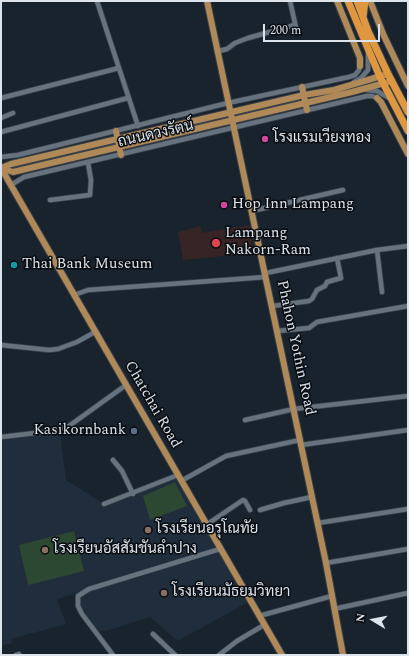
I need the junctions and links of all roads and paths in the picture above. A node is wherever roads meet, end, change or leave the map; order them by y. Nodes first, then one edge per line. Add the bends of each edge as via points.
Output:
1 (97, 1) edge
2 (207, 1) edge
3 (290, 1) edge
4 (337, 1) edge
5 (348, 1) edge
6 (356, 1) edge
7 (365, 1) edge
8 (370, 1) edge
9 (363, 19) junction
10 (296, 25) junction
11 (297, 32) dead end
12 (367, 47) junction
13 (219, 51) junction
14 (360, 66) joint
15 (119, 68) junction
16 (390, 78) junction
17 (382, 80) junction
18 (408, 86) edge
19 (302, 87) junction
20 (334, 90) junction
21 (352, 92) junction
22 (304, 95) junction
23 (1, 98) edge
24 (128, 98) junction
25 (377, 98) joint
26 (393, 102) junction
27 (230, 103) junction
28 (306, 103) junction
29 (406, 106) edge
30 (307, 110) junction
31 (13, 112) dead end
32 (232, 112) junction
33 (408, 112) edge
34 (1, 118) edge
35 (233, 120) junction
36 (138, 126) junction
37 (235, 128) junction
38 (116, 131) junction
39 (408, 131) edge
40 (1, 132) edge
41 (118, 139) junction
42 (120, 146) junction
43 (408, 154) edge
44 (122, 155) junction
45 (1, 156) edge
46 (88, 163) junction
47 (1, 168) edge
48 (11, 186) junction
49 (343, 190) dead end
50 (50, 200) dead end
51 (252, 212) junction
52 (408, 246) edge
53 (377, 250) junction
54 (337, 258) junction
55 (266, 275) junction
56 (382, 292) dead end
57 (74, 295) junction
58 (273, 306) junction
59 (408, 306) edge
60 (278, 331) junction
61 (95, 332) junction
62 (1, 345) edge
63 (126, 385) junction
64 (408, 396) edge
65 (294, 409) junction
66 (245, 420) dead end
67 (408, 430) edge
68 (1, 437) edge
69 (301, 443) junction
70 (113, 460) dead end
71 (178, 475) junction
72 (181, 481) junction
73 (133, 494) junction
74 (312, 497) junction
75 (104, 504) dead end
76 (408, 509) edge
77 (250, 510) dead end
78 (260, 510) dead end
79 (318, 523) junction
80 (206, 525) junction
81 (220, 549) junction
82 (408, 549) edge
83 (326, 563) junction
84 (408, 593) edge
85 (332, 596) junction
86 (334, 609) junction
87 (259, 616) junction
88 (264, 625) junction
89 (153, 634) dead end
90 (113, 655) edge
91 (175, 655) edge
92 (219, 655) edge
93 (282, 655) edge
94 (343, 655) edge

1 - 15 street
2 - 13 main road, Phahon Yothin Road
3 - 10 street
4 - 14 main road via 360,58
5 - 12 highway
6 - 9 highway
7 - 9 highway
8 - 18 main road
9 - 16 highway
10 - 11 street
10 - 13 street via 248,38
12 - 17 highway
12 - 20 street via 368,70 365,74
13 - 27 main road, Phahon Yothin Road
14 - 19 street via 355,75 350,77
15 - 23 street
15 - 24 street
16 - 17 main road
16 - 29 highway
17 - 20 main road
17 - 21 main road
17 - 26 highway
19 - 22 main road
19 - 27 street
20 - 22 main road
21 - 26 street via 377,91
21 - 28 main road
22 - 28 main road
22 - 32 main road
24 - 36 street
24 - 40 street
25 - 30 street, ถนนดวงรัตน์ via 367,96
25 - 43 main road
26 - 39 highway
27 - 32 main road, Phahon Yothin Road
27 - 36 street
28 - 30 main road
28 - 35 main road
29 - 33 highway
30 - 37 street, ถนนดวงรัตน์
31 - 34 street
32 - 35 main road, Phahon Yothin Road
32 - 41 main road
35 - 37 main road, Phahon Yothin Road
35 - 42 main road
36 - 38 street
37 - 44 street, ถนนดวงรัตน์
37 - 51 main road, Phahon Yothin Road
38 - 41 main road
38 - 45 street via 18,155
41 - 42 main road
41 - 47 main road
42 - 44 main road
42 - 47 main road via 13,172
44 - 46 street, ถนนดวงรัตน์
46 - 48 street, ถนนดวงรัตน์ via 24,177
46 - 50 street via 90,195
47 - 48 main road, Chatchai Road
48 - 57 main road, Chatchai Road
49 - 51 street
51 - 55 main road, Phahon Yothin Road
52 - 53 street
53 - 54 street
53 - 56 street
54 - 55 street
54 - 58 street via 341,278 327,282 309,300
55 - 57 street via 88,290
55 - 58 main road, Phahon Yothin Road
57 - 61 main road, Chatchai Road
58 - 60 main road, Phahon Yothin Road
59 - 60 street via 317,322 309,328
60 - 65 main road, Phahon Yothin Road
61 - 62 street via 58,349
61 - 63 main road, Chatchai Road
63 - 68 street via 69,426 53,431
63 - 71 main road, Chatchai Road
64 - 65 street
65 - 66 street
65 - 69 main road, Phahon Yothin Road
67 - 69 street
69 - 72 street via 226,456
69 - 74 main road, Phahon Yothin Road
70 - 73 street via 122,471
71 - 72 main road, Chatchai Road
71 - 73 street
72 - 80 main road, Chatchai Road
73 - 75 street
74 - 78 street
74 - 79 main road, Phahon Yothin Road
76 - 79 street
77 - 80 street via 243,500
79 - 83 main road, Phahon Yothin Road
80 - 81 main road, Chatchai Road
81 - 87 main road, Chatchai Road
81 - 90 street via 89,590 78,596 78,606 82,614
82 - 83 street
83 - 85 main road, Phahon Yothin Road
84 - 86 street
85 - 86 main road, Phahon Yothin Road
85 - 87 street
86 - 94 main road, Phahon Yothin Road
87 - 88 main road, Chatchai Road
88 - 92 street
88 - 93 main road, Chatchai Road
89 - 91 street

